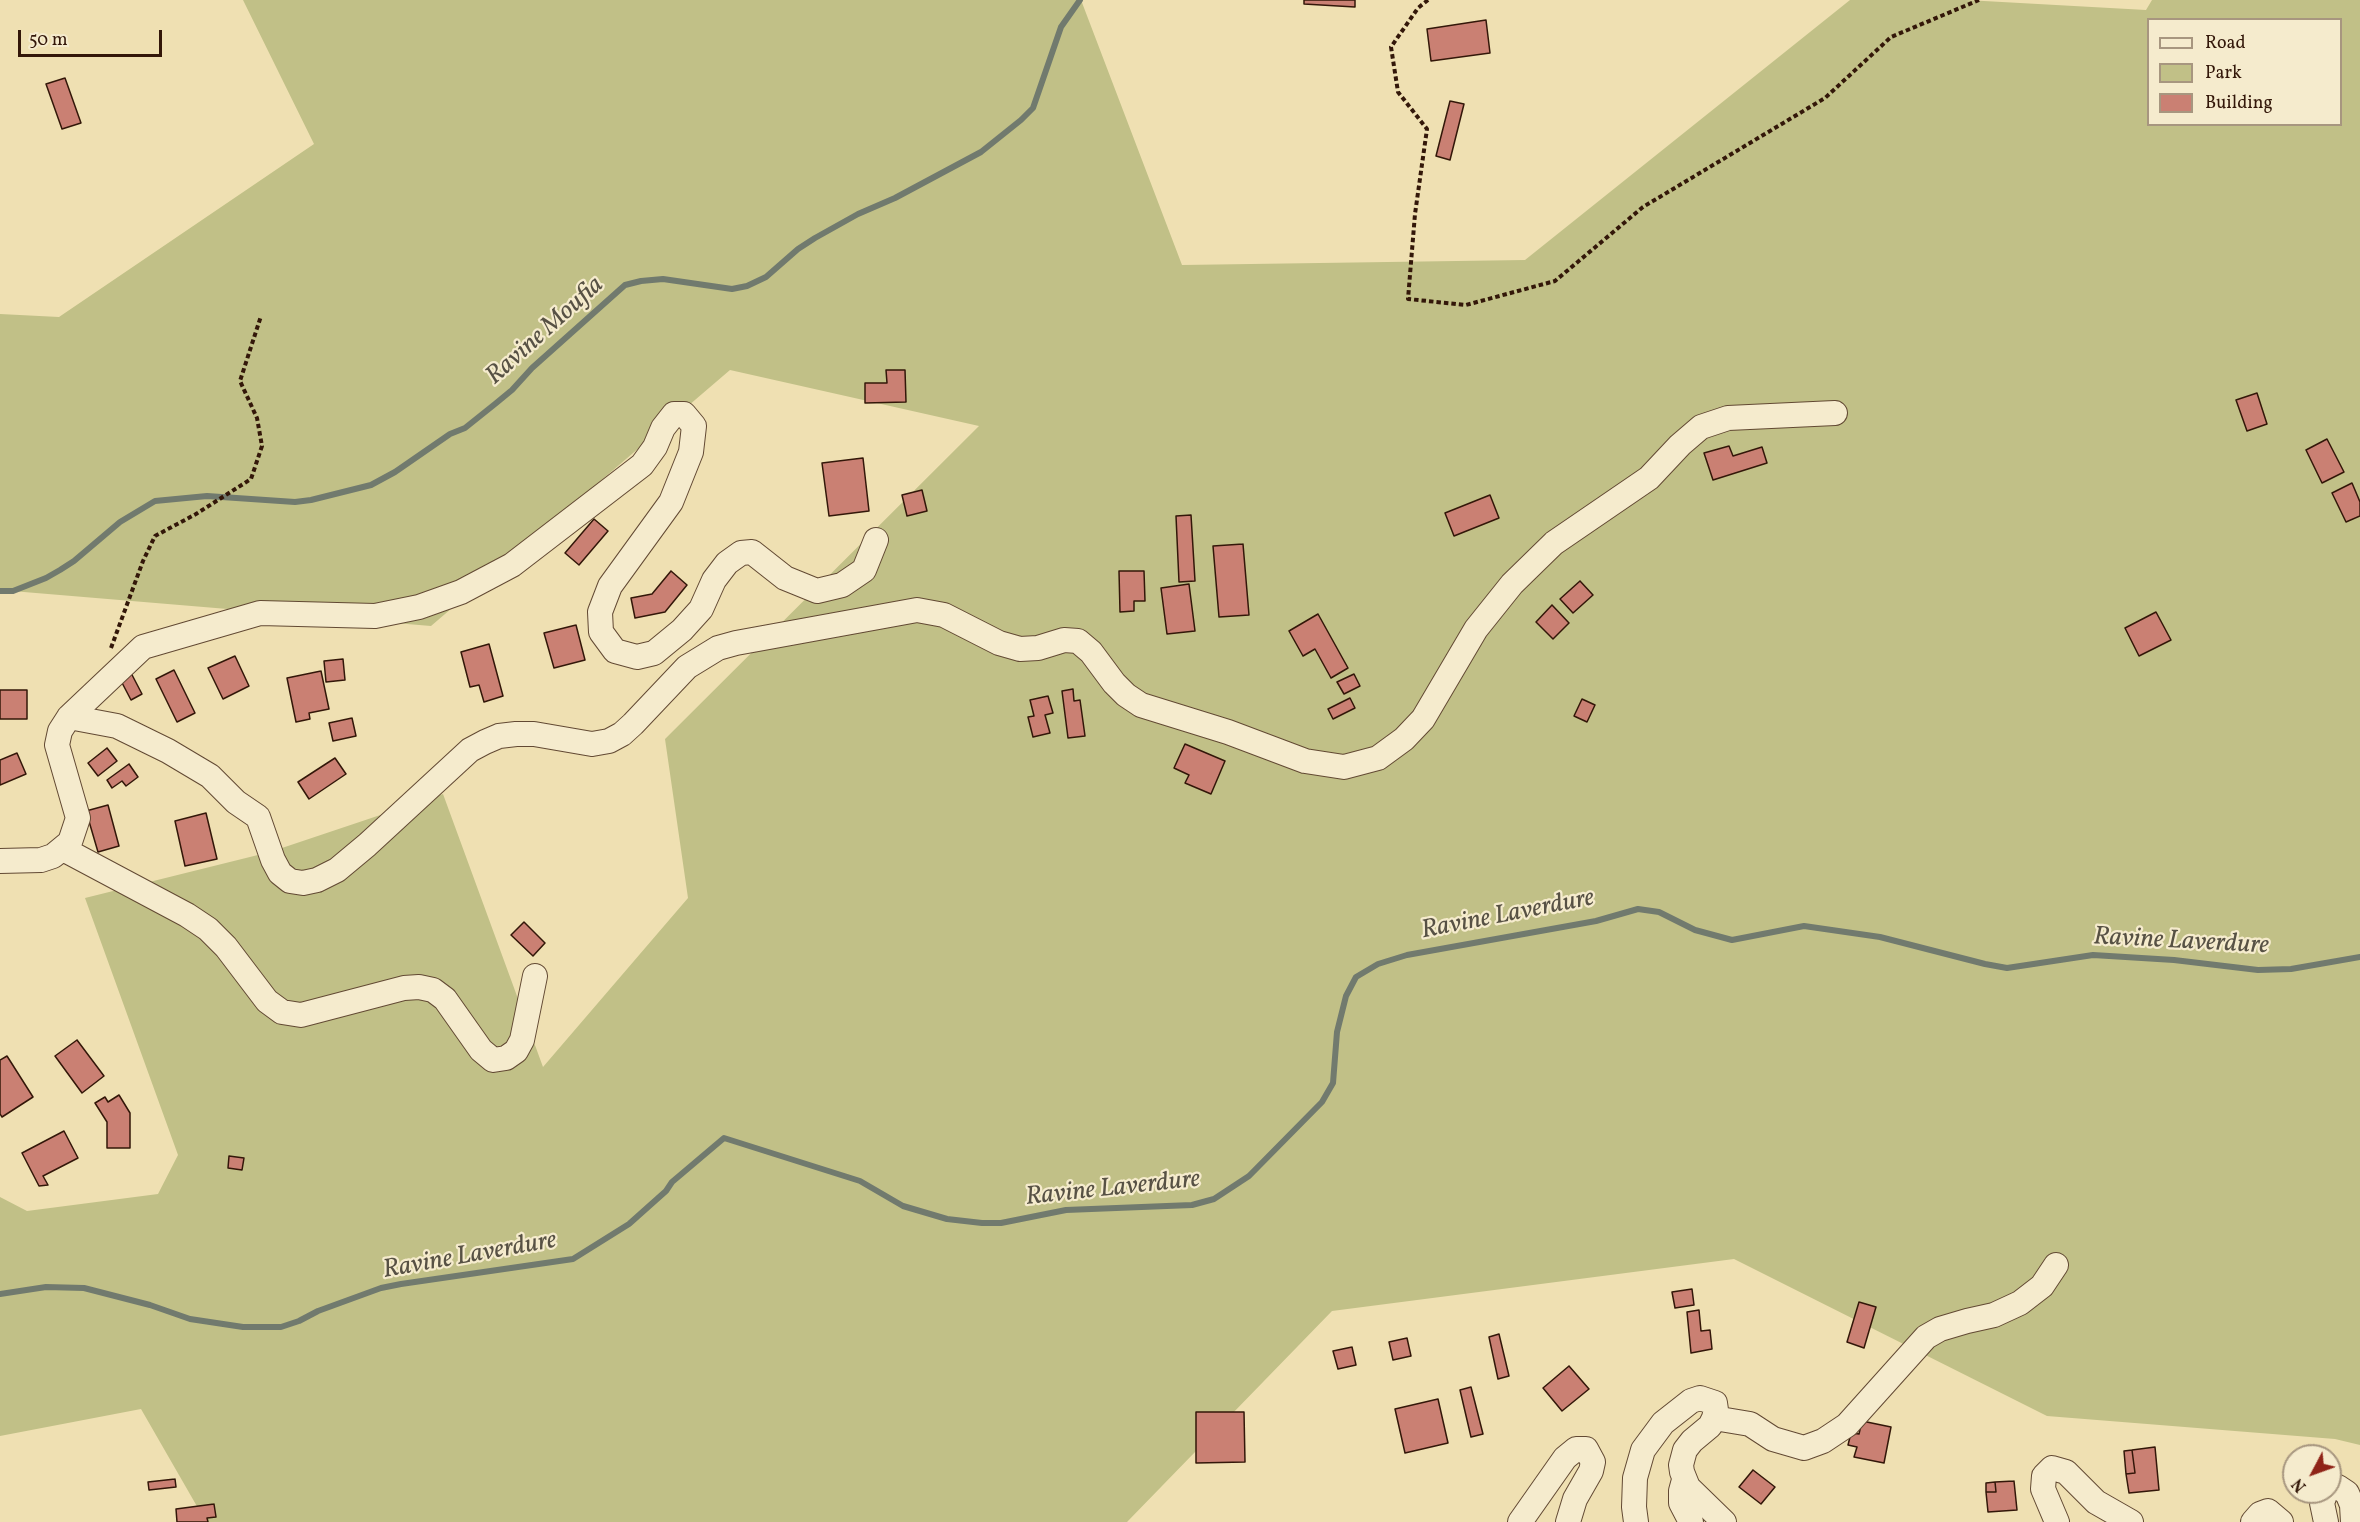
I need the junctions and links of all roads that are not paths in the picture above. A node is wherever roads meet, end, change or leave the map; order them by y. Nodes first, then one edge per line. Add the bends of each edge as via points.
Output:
1 (1835, 413) dead end
2 (876, 540) dead end
3 (69, 717) junction
4 (63, 849) junction
5 (0, 861) edge
6 (535, 976) dead end
7 (2056, 1265) dead end
8 (1714, 1418) junction
9 (1684, 1480) junction
10 (2342, 1490) edge
11 (2322, 1504) edge
12 (1520, 1522) edge
13 (1568, 1522) edge
14 (1636, 1522) edge
15 (1691, 1522) edge
16 (1724, 1522) edge
17 (2058, 1522) edge
18 (2132, 1522) edge
19 (2253, 1522) edge
20 (2281, 1522) edge
21 (2326, 1522) edge
22 (2353, 1522) edge

1 - 3 street via 1728,418 1701,427 1648,478 1554,543 1512,584 1476,629 1423,719 1404,739 1378,758 1344,767 1305,761 1141,705 1114,683 1078,641 1020,649 999,643 944,615 917,610 718,648 687,667 633,724 609,741 592,744 516,734 485,742 471,750 367,846 336,870 303,884 280,873 258,817 210,776 117,726
2 - 3 street via 864,570 842,585 817,591 785,578 752,552 741,553 714,580 701,609 654,653 637,657 615,651 602,632 600,612 610,586 671,502 691,452 694,426 684,414 674,414 642,465 512,565 461,592 419,607 375,616 260,613 143,647
3 - 4 street via 57,745 78,818 74,834
4 - 5 street via 41,860
4 - 6 street via 208,929 267,1000 282,1012 301,1015 404,988 433,990 445,999 481,1050 493,1060 506,1058 522,1040
7 - 8 street via 2042,1286 2020,1303 1926,1337 1847,1425 1823,1441 1804,1448 1773,1439 1750,1424
8 - 9 street via 1685,1450 1681,1465
8 - 14 street via 1715,1403 1700,1398 1672,1415 1655,1432 1638,1464
9 - 15 street via 1681,1503
9 - 16 street
10 - 22 street via 2352,1505
11 - 21 street
12 - 13 street via 1564,1458 1576,1449 1586,1449 1593,1462 1592,1471 1575,1499
17 - 18 street via 2043,1489 2044,1476 2052,1468 2066,1472 2096,1502
19 - 20 street via 2268,1511

